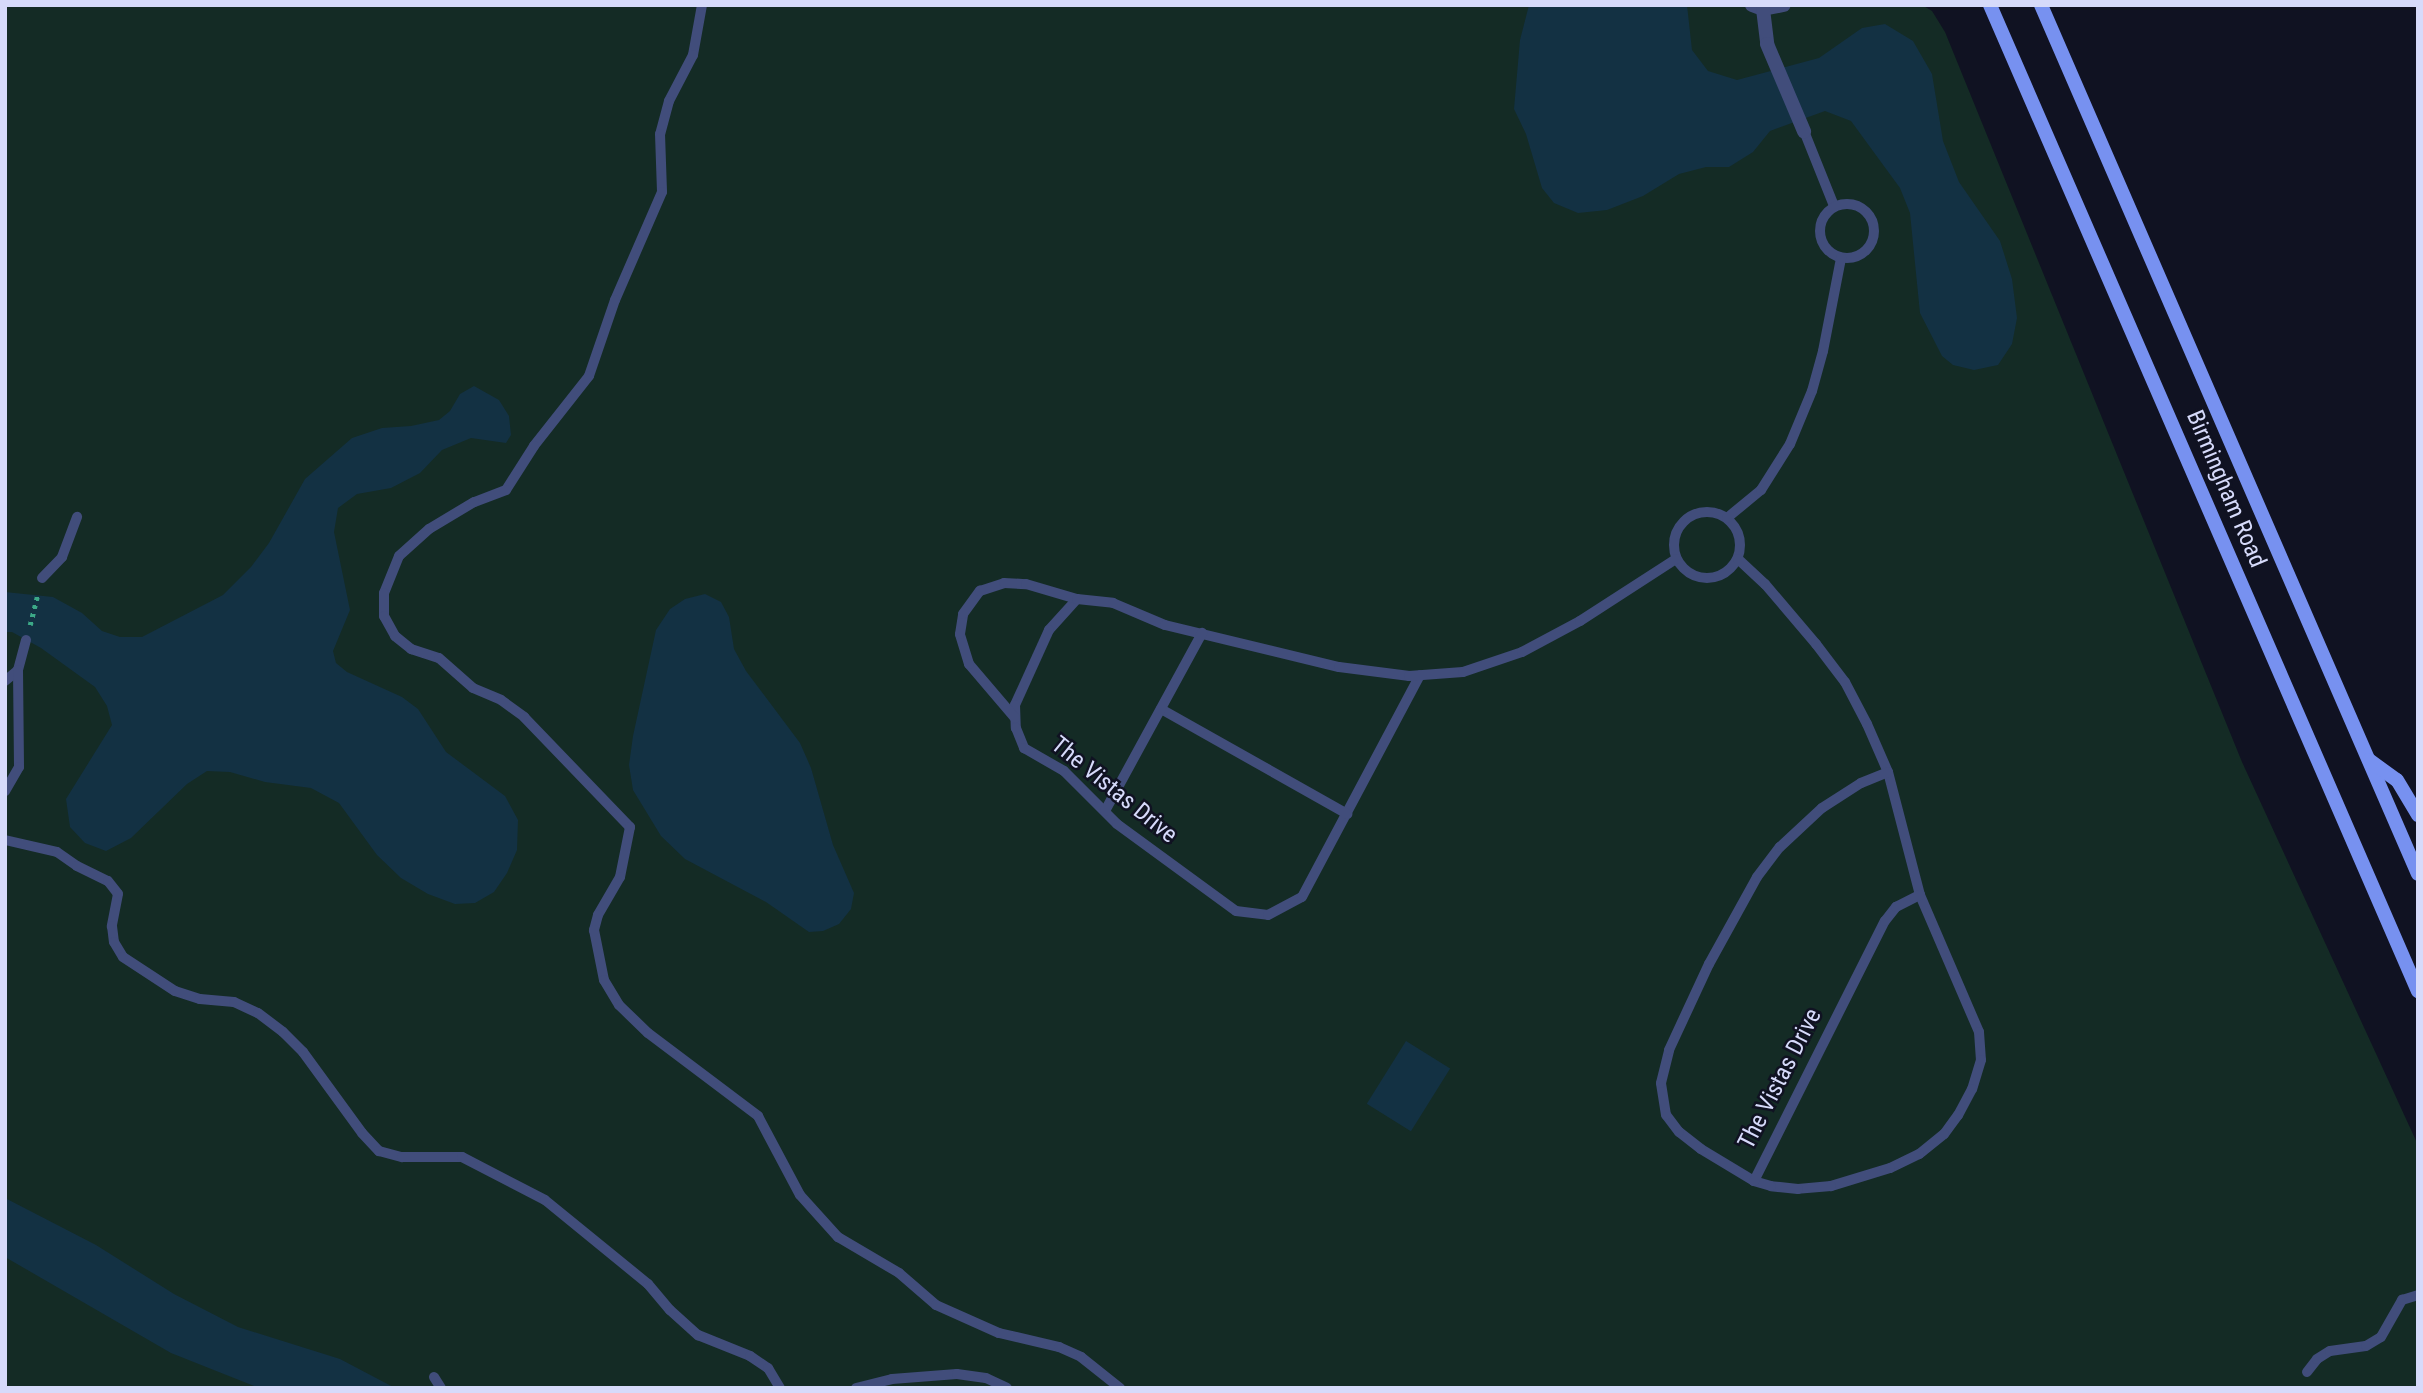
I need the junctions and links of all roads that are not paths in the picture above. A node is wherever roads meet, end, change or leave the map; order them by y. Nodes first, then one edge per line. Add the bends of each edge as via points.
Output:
1 (702, 5) edge
2 (1784, 5) edge
3 (1982, 5) edge
4 (2041, 5) edge
5 (1758, 7) edge
6 (1993, 11) edge
7 (1804, 131) joint
8 (1833, 206) junction
9 (1840, 258) junction
10 (77, 517) dead end
11 (1727, 518) junction
12 (1676, 559) junction
13 (1738, 559) junction
14 (42, 579) road end
15 (1077, 599) junction
16 (1202, 633) junction
17 (26, 639) road end
18 (18, 670) junction
19 (1420, 675) junction
20 (5, 681) edge
21 (1161, 709) junction
22 (1016, 718) junction
23 (2368, 759) junction
24 (1888, 772) junction
25 (5, 791) edge
26 (1105, 811) junction
27 (1347, 814) junction
28 (2418, 815) edge
29 (5, 840) edge
30 (2418, 874) edge
31 (1920, 895) junction
32 (2418, 991) edge
33 (1754, 1181) junction
34 (2418, 1295) edge
35 (2307, 1372) dead end
36 (434, 1377) dead end
37 (441, 1388) edge
38 (780, 1388) edge
39 (856, 1388) edge
40 (1007, 1388) edge
41 (1120, 1388) edge

1 - 41 lane via 693,55 669,101 660,134 662,191 615,300 589,376 506,490 429,528 399,556 384,593 384,616 395,636 411,649 439,658 473,688 524,717 630,827 620,877 594,930 604,980 619,1005 648,1032 758,1116 800,1195 838,1237 899,1273 936,1305 999,1333 1059,1347 1081,1357
2 - 5 street
3 - 6 street
4 - 23 street, Birmingham Road
5 - 7 street via 1767,44
6 - 32 street, Birmingham Road
7 - 8 lane
8 - 9 lane via 1821,220 1820,239
8 - 9 lane via 1861,208 1869,214 1874,232 1859,255
9 - 11 lane via 1824,351 1790,444 1761,490
10 - 14 lane via 62,557
11 - 12 lane via 1706,512 1686,520 1675,537
11 - 13 lane via 1740,536
12 - 13 lane via 1702,579 1723,575
12 - 19 lane via 1522,652 1463,672
13 - 24 lane, The Vistas Drive via 1774,594 1845,682
15 - 16 lane via 1113,603 1165,625
15 - 22 lane via 1049,631 1029,669 1015,705
15 - 22 lane via 1026,584 1004,583 980,591 962,614 960,634 969,664
16 - 19 lane via 1339,667
16 - 21 lane
17 - 18 lane
18 - 20 lane
18 - 25 lane via 19,767
19 - 27 lane, The Vistas Drive
21 - 26 lane
21 - 27 lane
22 - 26 lane, The Vistas Drive via 1024,748 1064,771
23 - 28 street via 2397,779
23 - 30 street, Birmingham Road
24 - 31 lane, The Vistas Drive
24 - 33 lane via 1822,808 1780,847 1757,877 1709,964 1669,1050 1661,1083 1666,1115 1701,1149
26 - 27 lane, The Vistas Drive via 1236,911 1268,915 1302,897
29 - 38 lane via 57,852 108,881 118,894 112,926 123,957 175,992 234,1002 275,1025 303,1052 379,1151 402,1157 462,1157 545,1200 648,1284 698,1335 750,1356 768,1368
31 - 33 lane, The Vistas Drive via 1896,907 1885,921
31 - 33 lane, The Vistas Drive via 1979,1032 1981,1060 1958,1115 1944,1134 1919,1154 1861,1178 1798,1189
34 - 35 lane via 2402,1300 2381,1337 2366,1346 2330,1351
36 - 37 lane
39 - 40 lane via 892,1379 957,1374 986,1378

